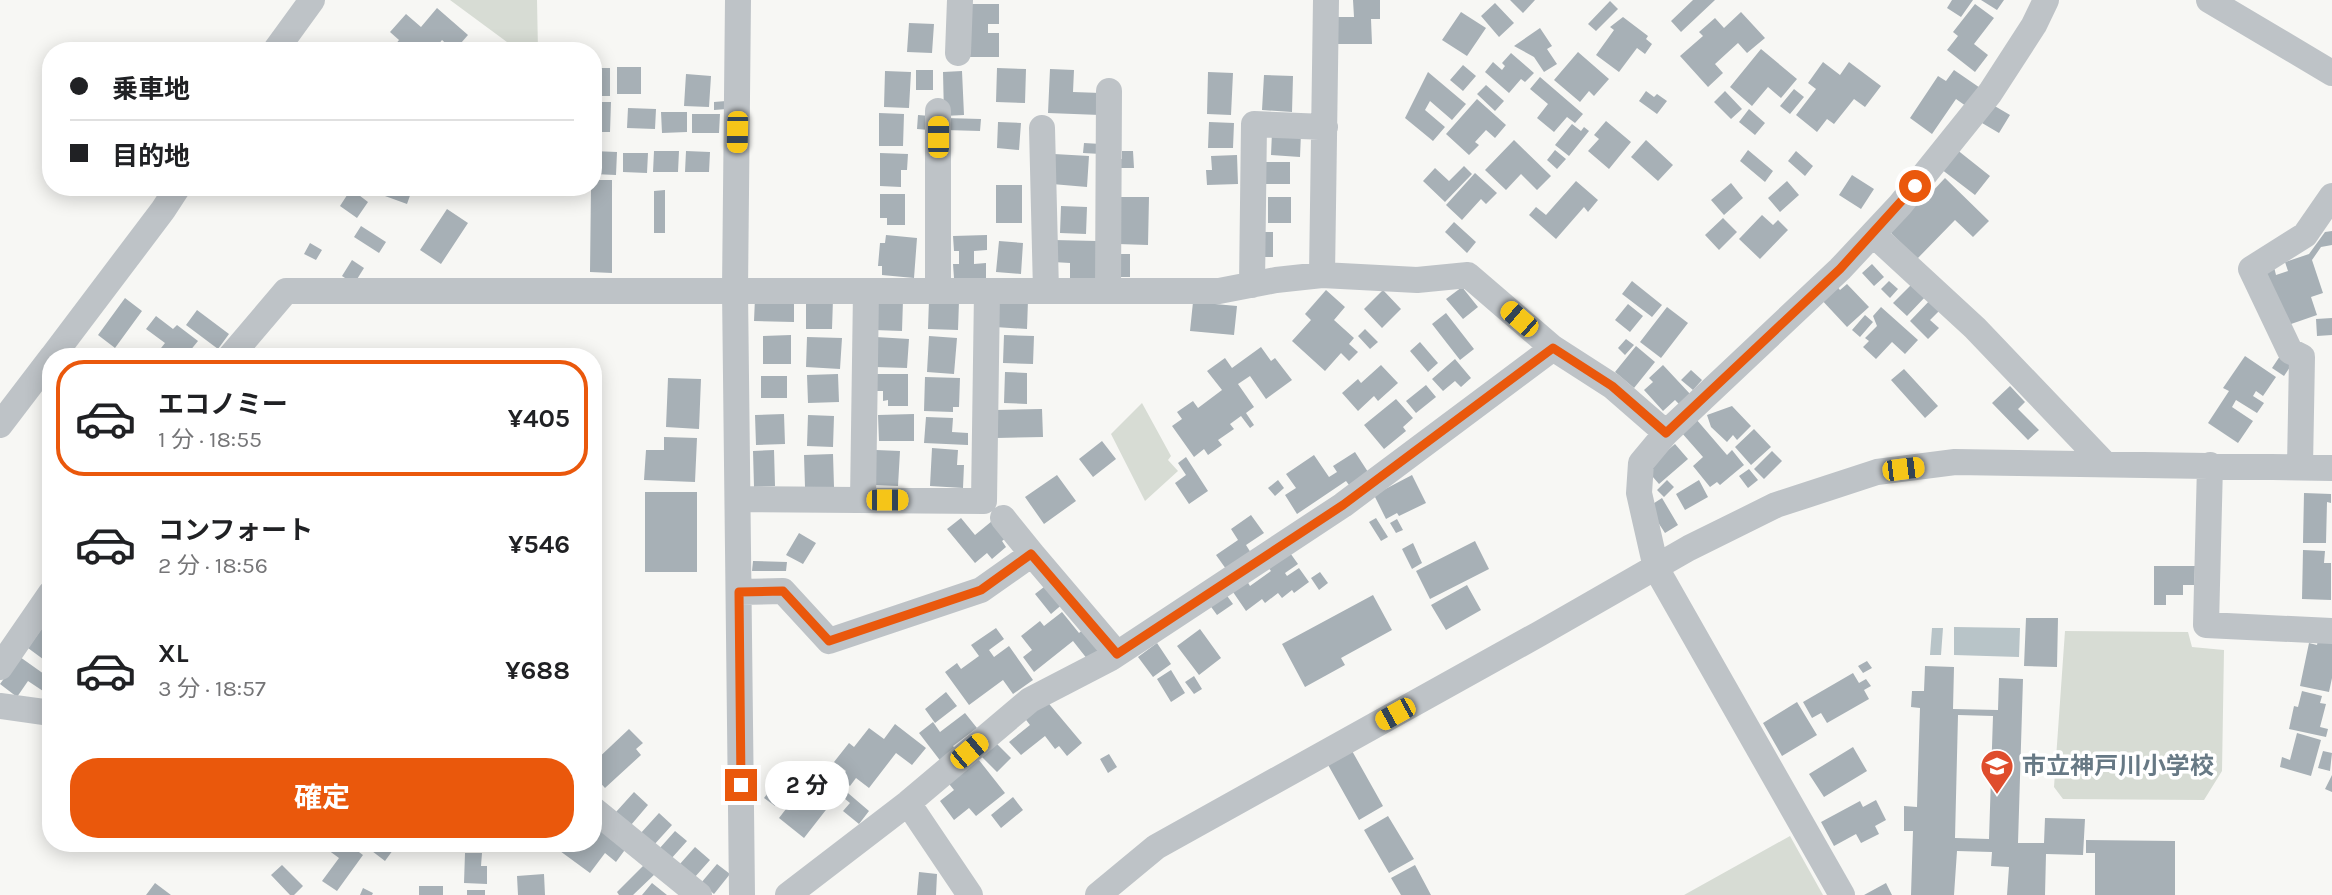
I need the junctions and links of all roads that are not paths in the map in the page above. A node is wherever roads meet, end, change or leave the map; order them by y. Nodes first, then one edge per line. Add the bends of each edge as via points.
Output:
1 (312, 0) edge
2 (738, 0) edge
3 (960, 0) edge
4 (1326, 0) edge
5 (2046, 0) edge
6 (2209, 0) edge
7 (282, 42) edge
8 (958, 53) dead end
9 (2332, 73) edge
10 (1109, 91) dead end
11 (938, 111) dead end
12 (1325, 127) junction
13 (1042, 128) dead end
14 (171, 196) edge
15 (2332, 197) edge
16 (1873, 234) junction
17 (1322, 275) junction
18 (1252, 285) junction
19 (735, 290) junction
20 (866, 291) junction
21 (937, 291) junction
22 (987, 291) junction
23 (1046, 291) junction
24 (1108, 291) junction
25 (58, 348) edge
26 (238, 348) edge
27 (1553, 348) junction
28 (42, 370) edge
29 (0, 425) edge
30 (1666, 433) junction
31 (2104, 463) junction
32 (2210, 465) junction
33 (2300, 466) junction
34 (2332, 468) edge
35 (738, 499) junction
36 (863, 500) junction
37 (1003, 518) dead end
38 (1031, 554) junction
39 (1656, 568) junction
40 (739, 592) junction
41 (42, 606) edge
42 (2332, 631) edge
43 (1117, 654) junction
44 (0, 667) edge
45 (0, 706) edge
46 (42, 712) edge
47 (908, 803) junction
48 (602, 816) edge
49 (699, 895) edge
50 (742, 895) edge
51 (788, 895) edge
52 (970, 895) edge
53 (1098, 895) edge
54 (1842, 895) edge

1 - 7 street
2 - 19 street
3 - 8 street
4 - 12 street
5 - 16 street via 1990,93
6 - 9 street
10 - 24 street
11 - 21 street
12 - 17 street
12 - 18 street via 1254,124
13 - 23 street
14 - 25 street
15 - 33 street via 2305,234 2251,269 2291,351 2302,358
16 - 30 street
16 - 31 street via 1975,328
17 - 18 street
17 - 27 street via 1417,280 1468,275
18 - 24 street via 1219,291
19 - 20 street
19 - 26 street via 286,291
19 - 35 street
20 - 21 street
20 - 36 street
21 - 22 street
22 - 23 street
22 - 36 street via 984,501
23 - 24 street
27 - 30 street via 1612,386
27 - 43 street via 1343,505
28 - 29 street
30 - 39 street via 1641,463 1639,493
31 - 32 street
31 - 39 street via 1955,462 1877,472 1776,505
32 - 33 street
32 - 42 street via 2206,625
33 - 34 street
35 - 36 street
35 - 40 street
37 - 38 street
38 - 40 street via 981,590 829,641 783,591
38 - 43 street
39 - 53 street via 1156,847
39 - 54 street
40 - 50 street
41 - 44 street
43 - 47 street via 1030,700
45 - 46 street
47 - 51 street
47 - 52 street
48 - 49 street

